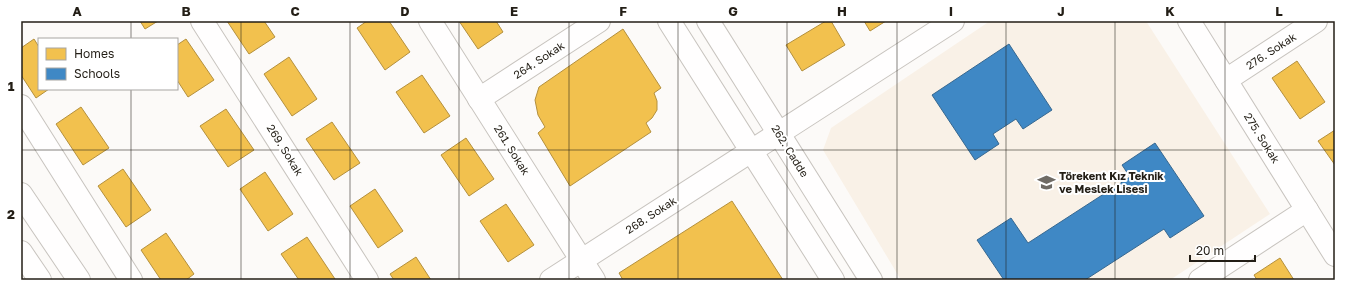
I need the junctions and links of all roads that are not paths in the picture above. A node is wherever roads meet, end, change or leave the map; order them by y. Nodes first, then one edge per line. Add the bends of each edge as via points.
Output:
1 (202, 21) edge
2 (430, 21) edge
3 (599, 21) edge
4 (670, 21) edge
5 (708, 21) edge
6 (953, 21) edge
7 (1189, 21) edge
8 (1316, 21) edge
9 (1226, 80) junction
10 (479, 98) junction
11 (21, 106) edge
12 (779, 133) junction
13 (751, 151) junction
14 (21, 194) edge
15 (1307, 210) junction
16 (21, 252) edge
17 (1335, 255) edge
18 (582, 260) junction
19 (40, 280) edge
20 (79, 280) edge
21 (131, 280) edge
22 (367, 280) edge
23 (551, 280) edge
24 (594, 280) edge
25 (833, 280) edge
26 (871, 280) edge
27 (1200, 280) edge

1 - 22 street, 269. Sokak
2 - 10 street, 261. Sokak
3 - 10 street, 264. Sokak
4 - 13 street
5 - 12 street, 262. Cadde
6 - 12 street
7 - 9 street, 275. Sokak
8 - 9 street, 276. Sokak
9 - 15 street, 275. Sokak
10 - 18 street, 261. Sokak
11 - 21 street
12 - 13 street, 268. Sokak
12 - 26 street, 262. Cadde
13 - 18 street, 268. Sokak
13 - 25 street
14 - 20 street
15 - 17 street, 275. Sokak
15 - 27 street
16 - 19 street
18 - 23 street, 268. Sokak
18 - 24 street, 261. Sokak

